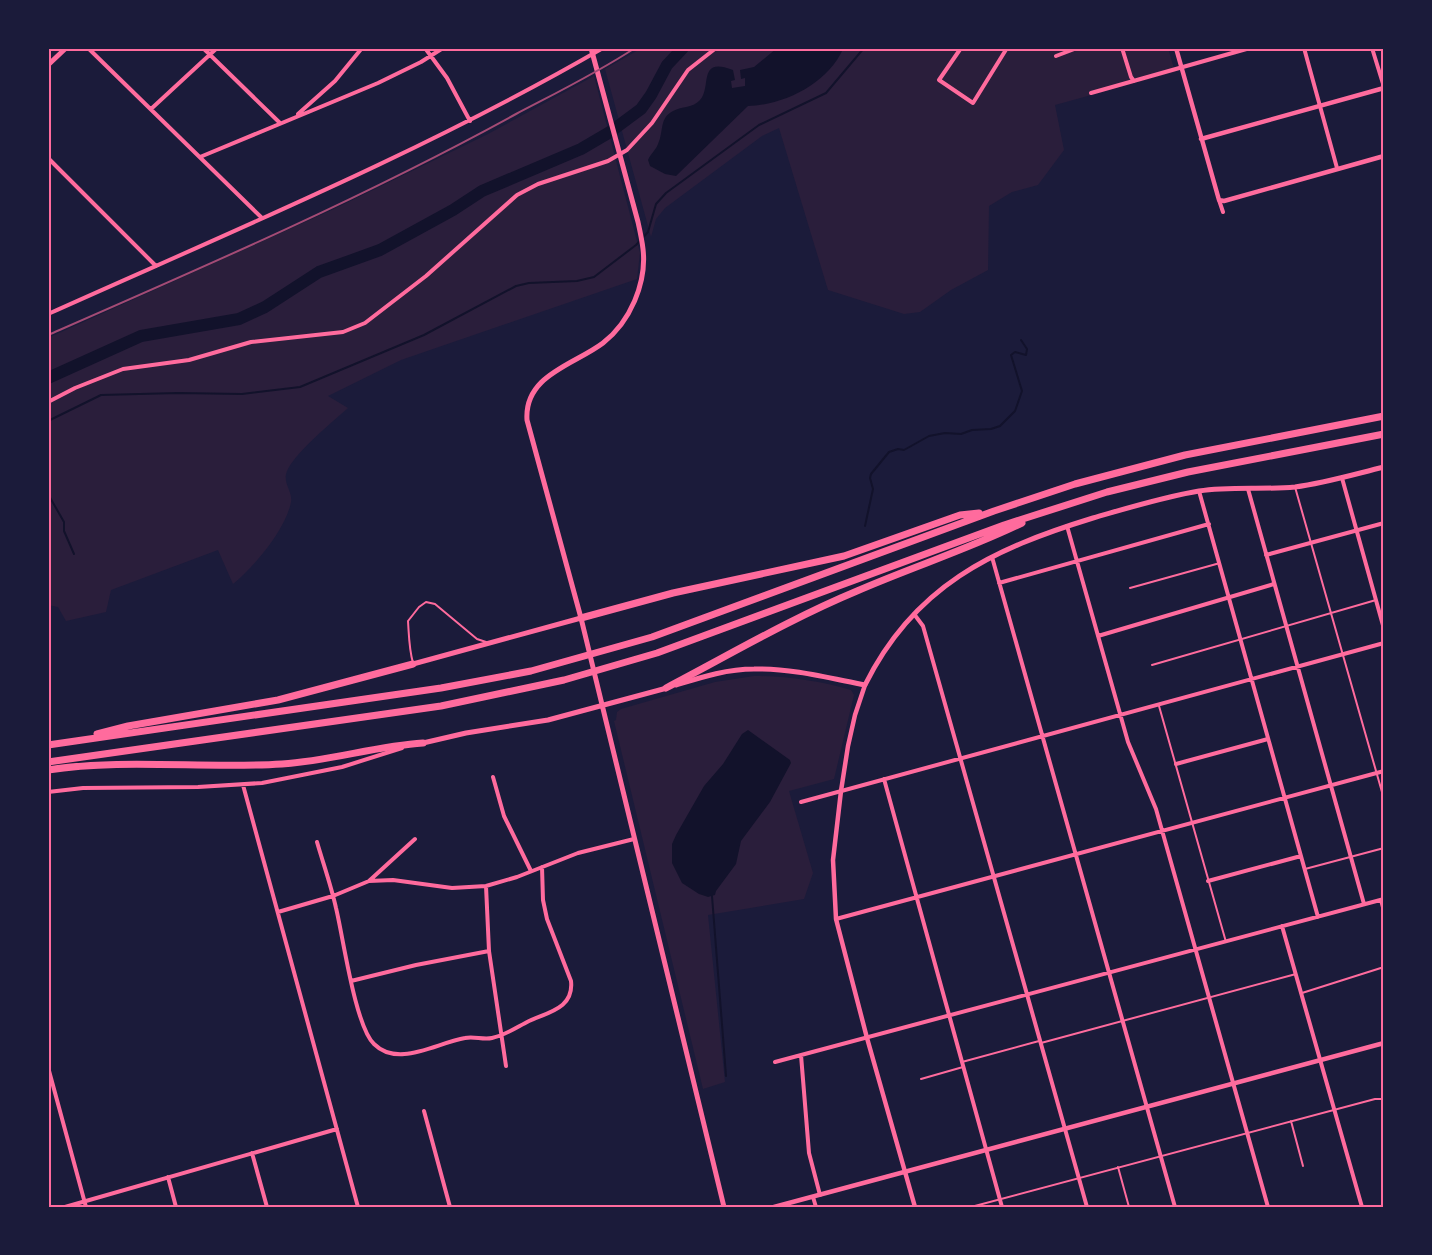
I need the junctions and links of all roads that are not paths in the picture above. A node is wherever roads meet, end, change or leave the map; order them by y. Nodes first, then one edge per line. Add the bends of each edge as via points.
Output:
1 (66, 48) edge
2 (88, 48) edge
3 (203, 48) edge
4 (217, 48) edge
5 (362, 48) edge
6 (425, 48) edge
7 (443, 48) edge
8 (603, 48) edge
9 (716, 48) edge
10 (961, 48) edge
11 (1007, 48) edge
12 (1077, 48) edge
13 (1122, 48) edge
14 (1176, 48) edge
15 (1250, 48) edge
16 (1304, 48) edge
17 (1372, 48) edge
18 (592, 51) edge
19 (210, 55) junction
20 (432, 55) junction
21 (1056, 56) dead end
22 (48, 65) edge
23 (1181, 67) junction
24 (1134, 81) junction
25 (1384, 88) edge
26 (1091, 93) dead end
27 (1320, 106) junction
28 (151, 109) junction
29 (296, 116) junction
30 (470, 121) junction
31 (280, 123) junction
32 (1201, 139) junction
33 (620, 154) junction
34 (1384, 156) edge
35 (200, 157) junction
36 (48, 158) edge
37 (1337, 168) junction
38 (1220, 200) junction
39 (1223, 212) dead end
40 (262, 218) junction
41 (156, 266) junction
42 (48, 314) edge
43 (48, 402) edge
44 (1384, 416) edge
45 (1384, 434) edge
46 (1384, 467) edge
47 (1342, 477) junction
48 (1296, 487) junction
49 (1248, 489) junction
50 (1199, 491) junction
51 (1052, 509) junction
52 (994, 511) junction
53 (1384, 523) edge
54 (1209, 524) junction
55 (1067, 526) junction
56 (1357, 531) junction
57 (1312, 543) junction
58 (1266, 555) junction
59 (992, 556) junction
60 (1077, 561) junction
61 (1220, 563) junction
62 (999, 582) junction
63 (1274, 584) junction
64 (1130, 588) dead end
65 (1229, 598) junction
66 (1376, 600) junction
67 (914, 613) junction
68 (1332, 613) junction
69 (581, 618) junction
70 (1286, 626) junction
71 (1384, 629) edge
72 (1098, 636) junction
73 (1241, 639) junction
74 (489, 643) junction
75 (1384, 643) edge
76 (1343, 654) junction
77 (413, 664) junction
78 (1152, 665) dead end
79 (1298, 666) junction
80 (1252, 680) junction
81 (865, 685) junction
82 (666, 688) junction
83 (602, 706) junction
84 (1159, 706) junction
85 (1120, 716) junction
86 (1042, 737) junction
87 (1268, 739) junction
88 (423, 743) junction
89 (57, 744) junction
90 (48, 745) edge
91 (960, 759) junction
92 (48, 762) edge
93 (1176, 764) junction
94 (48, 770) edge
95 (1384, 771) edge
96 (1377, 773) junction
97 (493, 777) dead end
98 (884, 779) junction
99 (243, 785) junction
100 (1331, 786) junction
101 (841, 791) junction
102 (48, 792) edge
103 (1285, 798) junction
104 (1384, 799) edge
105 (801, 802) dead end
106 (1192, 823) junction
107 (1162, 831) junction
108 (415, 839) dead end
109 (634, 839) junction
110 (317, 842) dead end
111 (1384, 848) edge
112 (1075, 855) junction
113 (1301, 856) junction
114 (1351, 856) junction
115 (542, 867) junction
116 (1305, 869) junction
117 (531, 871) junction
118 (993, 877) junction
119 (369, 881) junction
120 (1208, 881) junction
121 (486, 886) junction
122 (333, 896) junction
123 (916, 897) junction
124 (1382, 899) edge
125 (1364, 904) junction
126 (1384, 911) edge
127 (278, 912) junction
128 (1318, 917) junction
129 (836, 919) junction
130 (1282, 926) junction
131 (1226, 942) junction
132 (1195, 950) junction
133 (489, 951) junction
134 (1384, 967) edge
135 (1108, 973) junction
136 (1296, 974) junction
137 (351, 981) junction
138 (1302, 993) junction
139 (1026, 995) junction
140 (1209, 998) junction
141 (950, 1016) junction
142 (1122, 1021) junction
143 (502, 1035) junction
144 (867, 1038) junction
145 (1040, 1043) junction
146 (1384, 1043) edge
147 (801, 1055) junction
148 (1321, 1060) junction
149 (775, 1062) dead end
150 (962, 1064) junction
151 (506, 1066) dead end
152 (48, 1067) edge
153 (921, 1079) dead end
154 (1233, 1084) junction
155 (1381, 1100) dead end
156 (1146, 1107) junction
157 (1335, 1110) junction
158 (424, 1111) dead end
159 (1291, 1121) junction
160 (337, 1129) junction
161 (1065, 1129) junction
162 (1246, 1133) junction
163 (986, 1150) junction
164 (252, 1153) junction
165 (1160, 1156) junction
166 (1303, 1166) dead end
167 (1118, 1167) junction
168 (905, 1172) junction
169 (168, 1177) junction
170 (1079, 1178) junction
171 (820, 1195) junction
172 (813, 1197) junction
173 (1000, 1199) junction
174 (84, 1202) junction
175 (65, 1207) edge
176 (86, 1207) edge
177 (176, 1207) edge
178 (267, 1207) edge
179 (358, 1207) edge
180 (450, 1207) edge
181 (724, 1207) edge
182 (774, 1207) edge
183 (816, 1207) edge
184 (915, 1207) edge
185 (970, 1207) edge
186 (1002, 1207) edge
187 (1087, 1207) edge
188 (1129, 1207) edge
189 (1175, 1207) edge
190 (1268, 1207) edge
191 (1362, 1207) edge

1 - 22 main road
2 - 28 street
3 - 19 street
4 - 19 street
5 - 29 street via 335,81
6 - 20 street
7 - 20 street
8 - 18 street
9 - 33 street via 693,64 642,136
10 - 11 street via 939,80 973,103
12 - 21 street
13 - 24 street
14 - 23 street
15 - 23 street
16 - 27 street
17 - 25 street
18 - 30 street
18 - 33 main road
19 - 28 street
19 - 31 street
20 - 29 street via 378,83
20 - 30 street
23 - 24 street
23 - 32 street
24 - 26 street
25 - 27 street
27 - 32 street
27 - 37 street
28 - 35 street
29 - 31 street
30 - 40 street
31 - 35 street
32 - 38 street
33 - 43 street via 517,195 403,295 353,329 251,342 203,358 123,369
33 - 69 main road via 644,250 640,284 624,320 602,344 543,380 528,406 528,424
34 - 37 street
35 - 40 street
36 - 41 street
37 - 38 street
38 - 39 street
40 - 41 street
41 - 42 street
44 - 52 highway via 1141,466
45 - 51 highway via 1188,472
46 - 47 main road
47 - 48 main road
47 - 56 street
48 - 49 main road
48 - 57 lane
49 - 50 main road
49 - 58 street
50 - 54 street
50 - 55 main road
51 - 82 highway via 999,535 826,605
51 - 92 highway via 624,664 564,680 441,706
52 - 69 highway via 960,515 844,556 674,592
52 - 89 highway via 695,621 560,664 441,688
53 - 56 street
54 - 60 street
54 - 61 street
55 - 59 main road
55 - 60 street
56 - 57 street
56 - 66 street
57 - 58 street
57 - 68 lane
58 - 63 street
59 - 62 street
59 - 67 main road via 955,579
60 - 62 street
60 - 72 street
61 - 64 lane
61 - 65 street
62 - 86 street
63 - 65 street
63 - 70 street
65 - 72 street
65 - 73 street
66 - 68 lane
66 - 71 street
67 - 81 main road via 880,657
67 - 91 street via 923,626
68 - 70 lane
68 - 76 lane
69 - 74 main road
69 - 83 main road
70 - 73 lane
70 - 79 street
72 - 85 street
73 - 78 lane
73 - 80 street
74 - 77 main road
74 - 77 lane via 477,639 435,604 427,602 408,621
75 - 76 street
76 - 79 street
76 - 96 lane
77 - 89 highway via 278,700 128,726
79 - 80 street
79 - 100 street
80 - 84 street
80 - 87 street
81 - 82 main road via 790,671 754,669 714,674
81 - 101 street via 848,746
82 - 83 main road
83 - 88 main road
83 - 109 main road
84 - 85 street
84 - 93 lane
85 - 86 street
85 - 107 street
86 - 91 street
86 - 112 street
87 - 93 street
87 - 103 street
88 - 94 highway via 284,764 107,765
88 - 99 street via 319,773
89 - 90 highway
91 - 98 street
91 - 118 street
93 - 106 lane
95 - 96 street
96 - 100 street
96 - 104 lane
97 - 117 street via 504,816
98 - 101 street
98 - 123 street
99 - 102 street
99 - 127 street
100 - 103 street
100 - 114 street
101 - 105 street
101 - 129 street via 833,860
103 - 106 street
103 - 113 street
106 - 107 street
106 - 120 lane
107 - 112 street
107 - 132 street
108 - 119 street
109 - 115 street
109 - 181 main road
110 - 122 street
111 - 114 lane
112 - 118 street
112 - 135 street
113 - 116 street
113 - 120 street
114 - 116 lane
114 - 125 street
115 - 117 street
115 - 143 street via 547,919 570,975 571,991 555,1011
116 - 128 street
117 - 121 street
118 - 123 street
118 - 139 street
119 - 121 street via 393,880 452,888
119 - 122 street
120 - 131 lane
121 - 133 street
122 - 127 street
122 - 137 street
123 - 129 street
123 - 141 street
124 - 125 street
124 - 126 street
125 - 128 street
127 - 160 street
128 - 130 street
129 - 144 street
130 - 131 street
130 - 136 street
131 - 132 street
132 - 135 street
132 - 140 street
133 - 137 street
133 - 143 street
134 - 138 lane
135 - 139 street
135 - 142 street
136 - 138 street
136 - 140 lane
137 - 143 street via 368,1035 389,1054 409,1053 468,1037 486,1039
138 - 148 street
139 - 141 street
139 - 145 street
140 - 142 lane
140 - 154 street
141 - 144 street
141 - 150 street
142 - 145 lane
142 - 156 street
143 - 151 street
144 - 147 street
144 - 168 street
145 - 150 lane
145 - 161 street
146 - 148 street
147 - 149 street
147 - 171 street via 809,1154
148 - 154 street
148 - 157 street
150 - 153 lane
150 - 163 street
152 - 174 street
154 - 156 street
154 - 162 street
155 - 157 lane
156 - 161 street
156 - 165 street
157 - 159 lane
157 - 191 street
158 - 180 street
159 - 162 lane
159 - 166 lane
160 - 164 street
160 - 179 street
161 - 163 street
161 - 170 street
162 - 165 lane
162 - 190 street
163 - 168 street
163 - 173 street
164 - 169 street
164 - 178 street
165 - 167 lane
165 - 189 street
167 - 170 lane
167 - 188 lane
168 - 171 street
168 - 184 street
169 - 174 street
169 - 177 street
170 - 173 lane
170 - 187 street
171 - 172 street
172 - 182 street
172 - 183 street
173 - 185 lane
173 - 186 street
174 - 175 street
174 - 176 street

